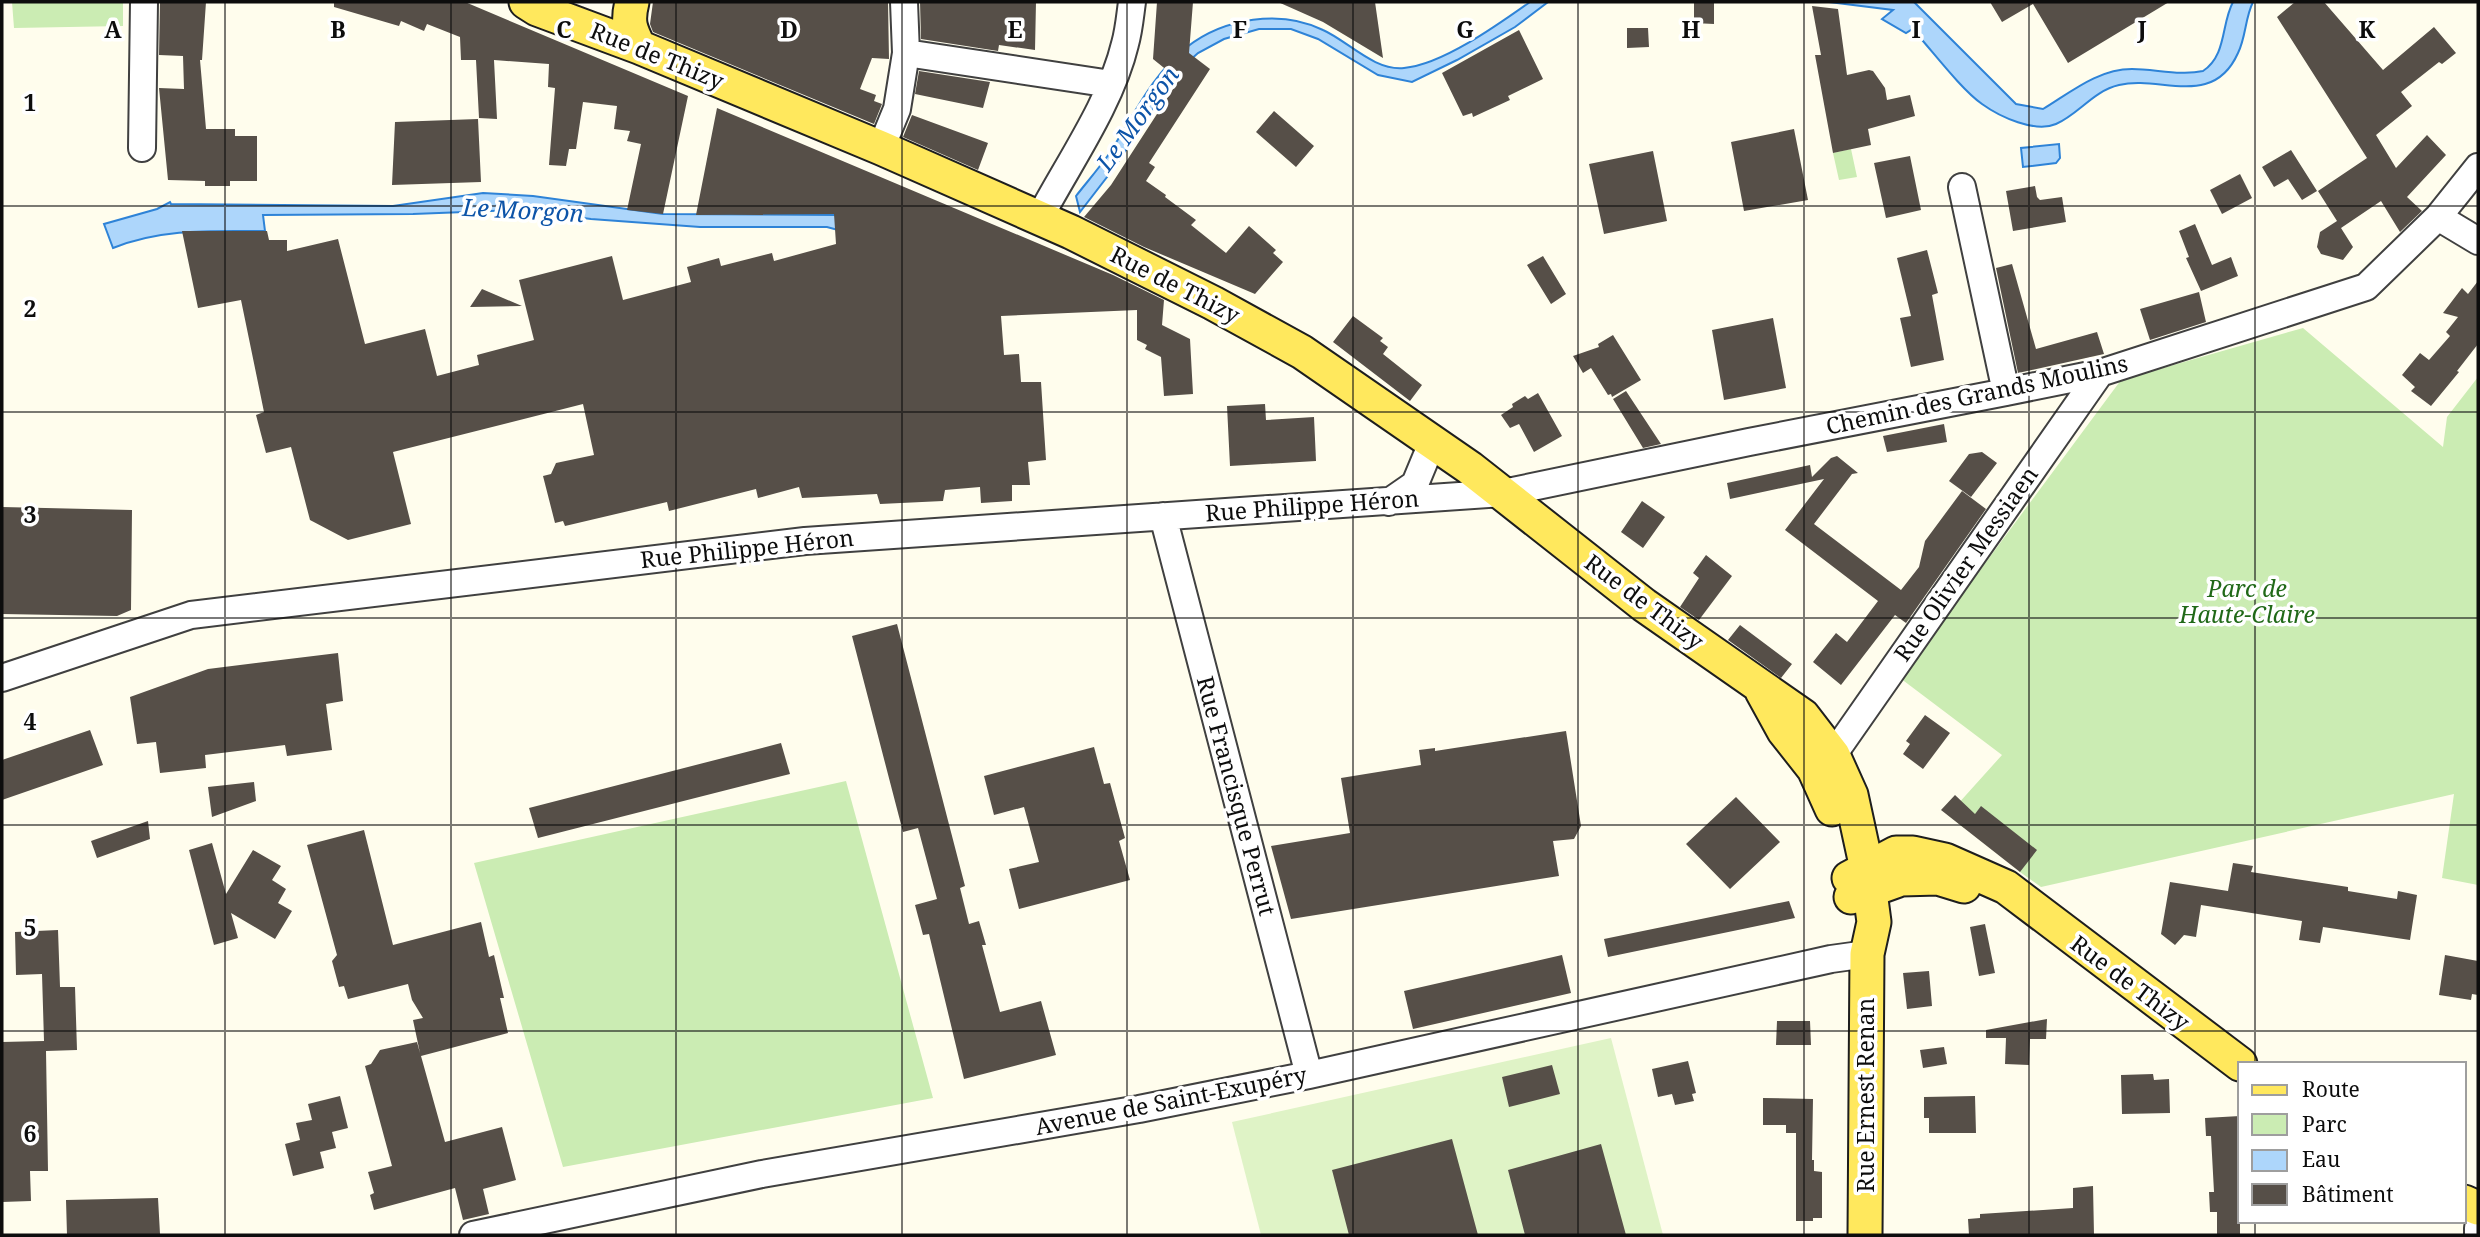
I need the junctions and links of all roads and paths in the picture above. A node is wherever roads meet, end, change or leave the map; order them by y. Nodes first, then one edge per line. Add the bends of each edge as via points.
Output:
1 (145, 2) edge
2 (527, 2) edge
3 (632, 2) edge
4 (904, 2) edge
5 (1132, 2) edge
6 (639, 47) junction
7 (906, 53) junction
8 (1111, 84) junction
9 (142, 148) dead end
10 (881, 148) junction
11 (2478, 167) edge
12 (1962, 187) dead end
13 (1040, 217) junction
14 (2438, 217) junction
15 (2478, 241) edge
16 (2100, 373) junction
17 (2006, 392) junction
18 (1432, 443) junction
19 (1503, 493) junction
20 (1389, 502) junction
21 (1163, 516) junction
22 (2, 678) edge
23 (1759, 685) junction
24 (1833, 755) junction
25 (1856, 815) junction
26 (1904, 852) junction
27 (1858, 884) junction
28 (2021, 901) junction
29 (1867, 954) junction
30 (2238, 1063) edge
31 (1309, 1075) junction
32 (2478, 1228) edge
33 (472, 1235) edge
34 (1865, 1235) edge
35 (2478, 1235) edge

1 - 9 street
2 - 6 main road, Rue de Thizy
3 - 6 main road via 628,18
4 - 7 street
5 - 8 street via 1125,46
6 - 10 main road, Rue de Thizy
7 - 8 street
7 - 10 street via 897,110
8 - 13 street
10 - 13 main road, Rue de Thizy
11 - 14 street, Chemin des Grands Moulins
12 - 17 street
13 - 18 main road, Rue de Thizy via 1302,352
14 - 15 street
14 - 16 street, Chemin des Grands Moulins via 2365,287
16 - 17 street, Chemin des Grands Moulins
16 - 24 street, Rue Olivier Messiaen
17 - 19 street, Chemin des Grands Moulins
18 - 19 main road, Rue de Thizy
18 - 20 street via 1415,484
19 - 20 street, Rue Philippe Héron
19 - 23 main road, Rue de Thizy via 1644,605
20 - 21 street, Rue Philippe Héron
21 - 22 street, Rue Philippe Héron via 806,541 191,615
21 - 31 street, Rue Francisque Perrut
23 - 24 main road, Rue de Thizy via 1803,716
23 - 27 main road, Rue de Thizy via 1784,731 1814,769
24 - 25 main road, Rue de Thizy
25 - 26 main road
25 - 27 main road, Rue de Thizy
26 - 27 main road via 1896,853
26 - 28 main road, Rue de Thizy via 1945,860 1993,880
27 - 28 main road, Rue de Thizy via 1938,878
27 - 29 main road, Rue Ernest Renan
28 - 30 main road, Rue de Thizy
29 - 31 street, Avenue de Saint-Exupéry
29 - 34 main road, Rue Ernest Renan
31 - 33 street, Avenue de Saint-Exupéry via 762,1174
32 - 35 street

